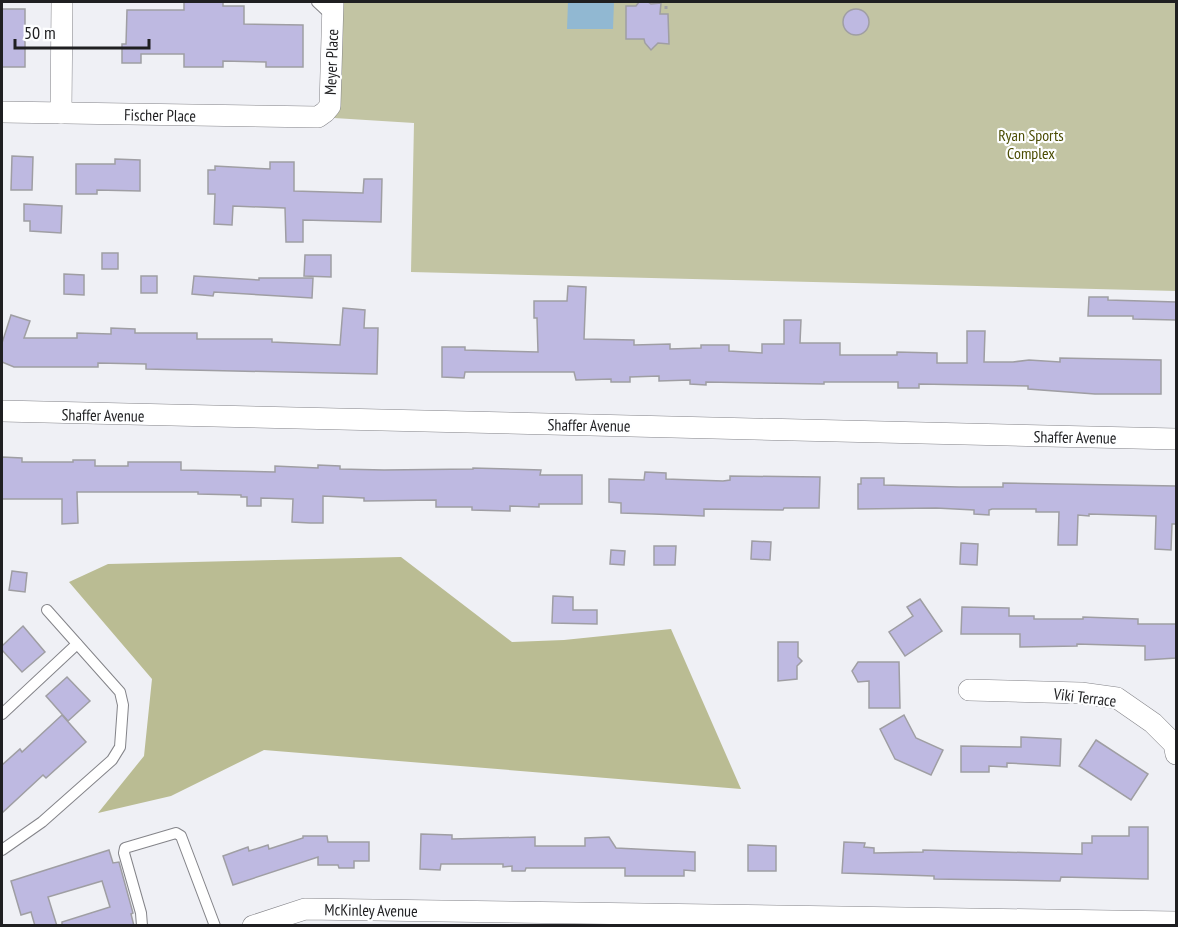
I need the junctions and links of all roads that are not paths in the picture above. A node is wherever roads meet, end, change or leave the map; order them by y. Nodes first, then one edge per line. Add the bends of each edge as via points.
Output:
1 (62, 2) edge
2 (317, 2) edge
3 (333, 9) edge
4 (2, 111) edge
5 (61, 113) junction
6 (318, 117) joint
7 (2, 411) edge
8 (1176, 439) edge
9 (47, 610) dead end
10 (77, 644) junction
11 (969, 690) dead end
12 (2, 714) edge
13 (1176, 747) edge
14 (2, 850) edge
15 (680, 920) edge
16 (1176, 922) edge
17 (142, 926) edge
18 (214, 926) edge
19 (253, 926) edge

1 - 5 street
2 - 3 lane
3 - 6 street, Meyer Place via 330,106
4 - 5 street, Fischer Place
5 - 6 street, Fischer Place
7 - 8 street, Shaffer Avenue
9 - 10 lane
10 - 12 lane
10 - 14 lane via 120,692 120,747 112,760 42,822
11 - 13 street, Viki Terrace via 1081,693 1117,698 1153,723
15 - 16 street, McKinley Avenue
15 - 19 street, McKinley Avenue via 305,909
17 - 18 lane via 125,848 176,833 181,836

